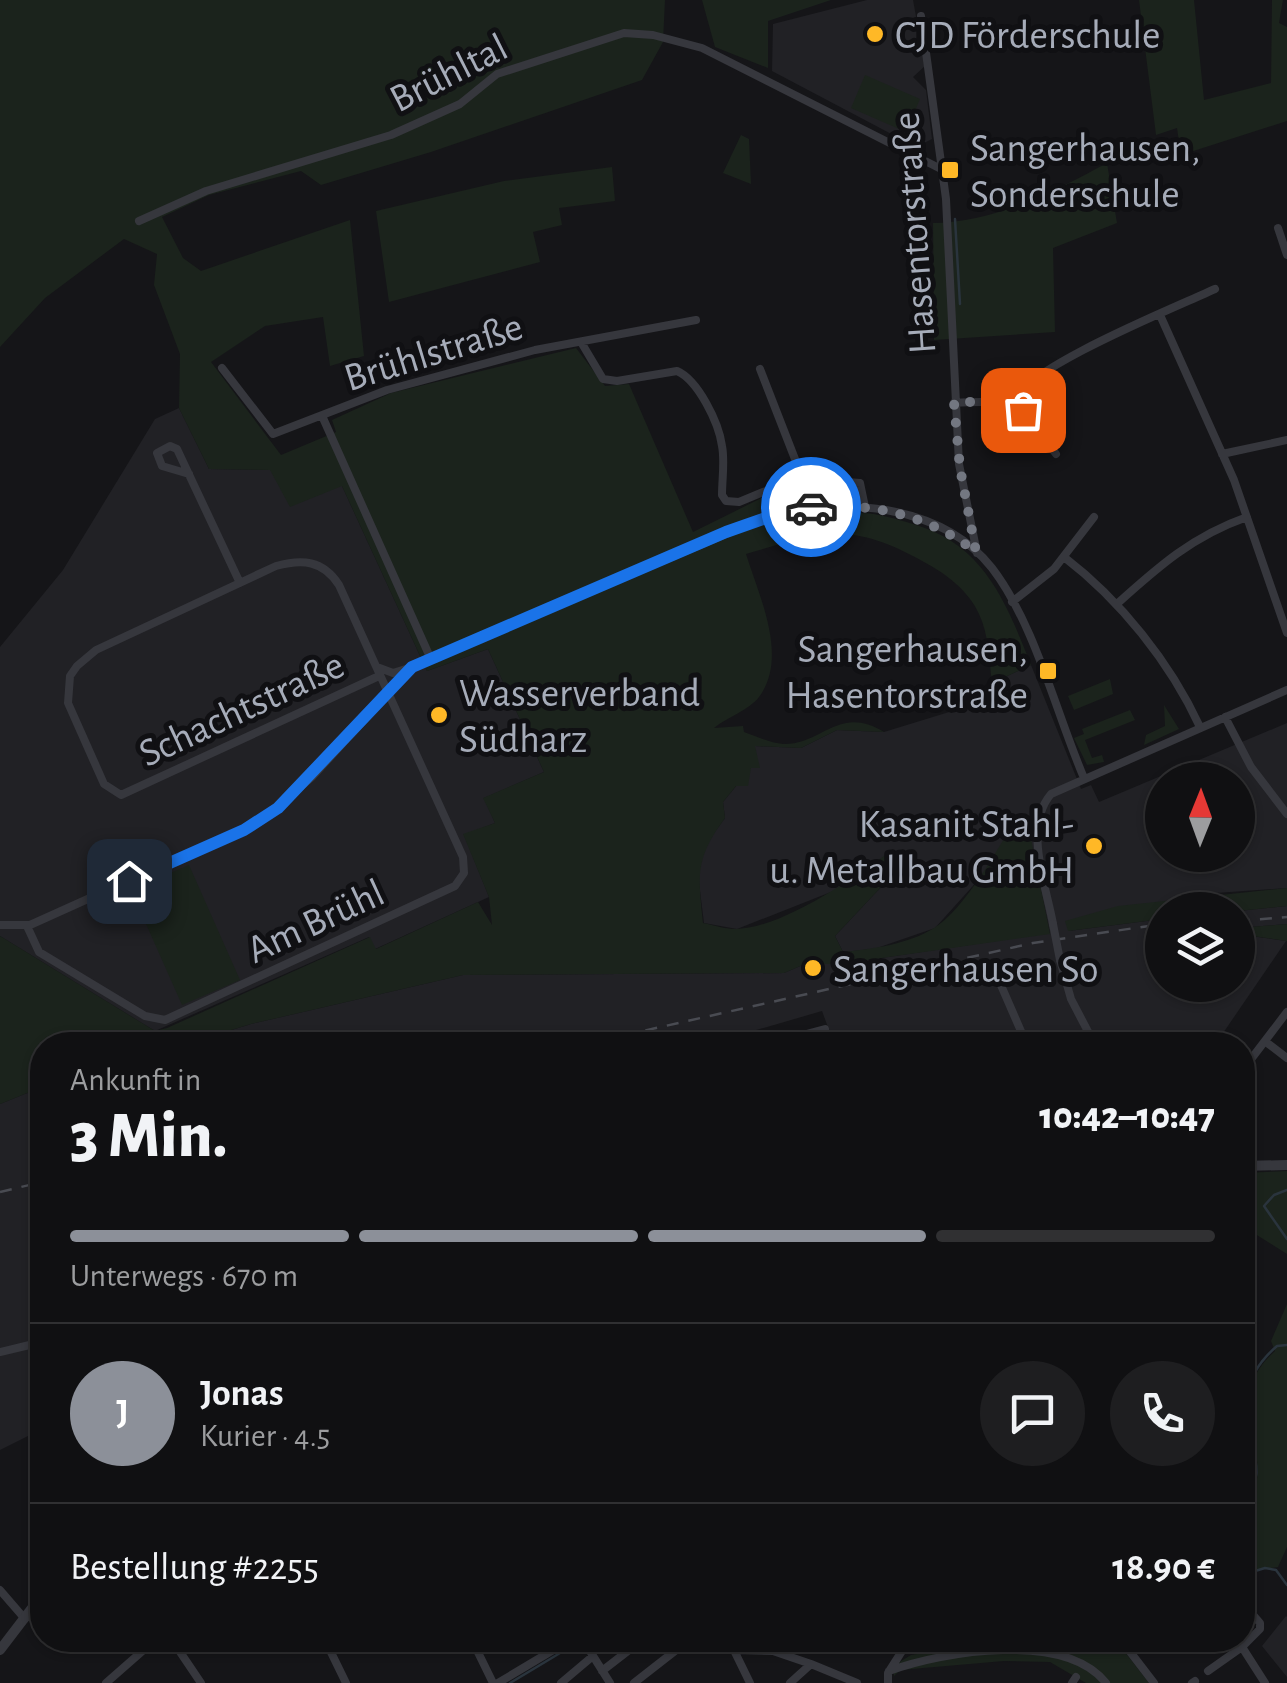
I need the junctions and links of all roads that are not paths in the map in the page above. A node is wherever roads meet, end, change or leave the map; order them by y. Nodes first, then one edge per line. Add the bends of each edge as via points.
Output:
1 (921, 16) dead end
2 (943, 170) junction
3 (139, 221) dead end
4 (1282, 233) edge
5 (1287, 255) edge
6 (1215, 289) dead end
7 (1160, 315) junction
8 (696, 320) dead end
9 (581, 342) junction
10 (222, 368) dead end
11 (760, 369) dead end
12 (954, 403) junction
13 (1012, 403) junction
14 (323, 418) junction
15 (1287, 440) edge
16 (1056, 454) dead end
17 (1222, 454) junction
18 (188, 474) dead end
19 (802, 477) junction
20 (865, 507) junction
21 (1094, 517) dead end
22 (1247, 517) junction
23 (976, 552) junction
24 (1064, 557) junction
25 (240, 583) junction
26 (1012, 602) junction
27 (1118, 603) junction
28 (1287, 633) edge
29 (430, 658) junction
30 (375, 666) junction
31 (412, 667) junction
32 (380, 676) junction
33 (1287, 690) edge
34 (388, 694) junction
35 (1225, 717) junction
36 (1200, 727) junction
37 (1084, 778) junction
38 (1287, 814) edge
39 (0, 924) edge
40 (27, 926) junction
41 (1000, 983) dead end
42 (1287, 1012) edge
43 (825, 1028) dead end
44 (811, 1032) edge
45 (1021, 1032) edge
46 (1088, 1032) edge
47 (1266, 1042) junction
48 (1255, 1055) edge
49 (1287, 1058) edge
50 (1287, 1165) edge
51 (1255, 1166) edge
52 (30, 1345) edge
53 (0, 1352) edge
54 (0, 1590) edge
55 (30, 1613) edge
56 (25, 1620) junction
57 (0, 1650) edge
58 (139, 1652) edge
59 (180, 1652) edge
60 (330, 1652) edge
61 (478, 1652) edge
62 (549, 1652) edge
63 (627, 1652) edge
64 (674, 1652) edge
65 (737, 1652) edge
66 (776, 1652) edge
67 (902, 1652) edge
68 (916, 1652) edge
69 (1130, 1652) edge
70 (1235, 1652) edge
71 (1245, 1652) edge
72 (591, 1653) joint
73 (921, 1658) junction
74 (811, 1664) junction
75 (602, 1671) junction
76 (1208, 1671) dead end
77 (886, 1679) edge
78 (106, 1683) edge
79 (201, 1683) edge
80 (346, 1683) edge
81 (495, 1683) edge
82 (561, 1683) edge
83 (610, 1683) edge
84 (634, 1683) edge
85 (750, 1683) edge
86 (790, 1683) edge
87 (857, 1683) edge
88 (1106, 1683) edge
89 (1154, 1683) edge
90 (1265, 1683) edge

1 - 2 street, Hasentorstraße
2 - 3 street, Brühltal via 702,48 624,33 496,74 460,104 391,135 206,190
2 - 12 street, Hasentorstraße
4 - 5 street
6 - 7 street
7 - 13 street via 1073,356 1018,392
7 - 17 street
8 - 9 street, Brühlstraße
9 - 14 street, Brühlstraße via 387,390
9 - 19 street via 603,378 686,374 722,446 726,501
10 - 14 street, Brühlstraße via 272,434
11 - 19 street
12 - 13 street
12 - 23 street, Hasentorstraße
13 - 16 street
14 - 29 street
15 - 17 street
17 - 22 street
18 - 25 street
19 - 20 street via 860,483
20 - 23 street, Schachtstraße via 920,520
20 - 29 street, Schachtstraße via 766,517
21 - 24 street
22 - 27 street via 1168,556
22 - 28 street
23 - 26 street, Hasentorstraße
24 - 26 street
24 - 27 street
25 - 30 street, Schachtstraße via 292,562 321,566 339,584
25 - 32 street, Schachtstraße via 96,650 70,676 68,703 113,792 132,792
26 - 37 street, Hasentorstraße
27 - 36 street
29 - 31 street, Schachtstraße
30 - 31 street, Schachtstraße via 392,672
30 - 32 street, Schachtstraße
31 - 34 street
32 - 34 street, Schachtstraße
33 - 35 street
34 - 40 street via 312,777 260,821
34 - 40 street, Am Brühl via 464,859 455,886 166,1020 145,1016 38,952
35 - 36 street
35 - 38 street via 1251,767
36 - 37 street
37 - 46 street, bridge via 1051,794 1038,816 1060,960
39 - 40 street
41 - 45 street
42 - 47 street
43 - 44 street
47 - 48 street
47 - 49 street
50 - 51 street
52 - 53 street
54 - 56 street
55 - 56 street
56 - 57 street
58 - 78 street
59 - 79 street
60 - 80 street
61 - 81 street
62 - 81 street
63 - 75 street
64 - 84 street
65 - 85 street
66 - 74 street
67 - 77 street
68 - 73 street
69 - 89 street
70 - 76 street
71 - 90 street
72 - 75 street
72 - 82 street
73 - 77 street
73 - 88 street via 1051,1652 1084,1662
74 - 86 street
74 - 87 street
75 - 83 street

